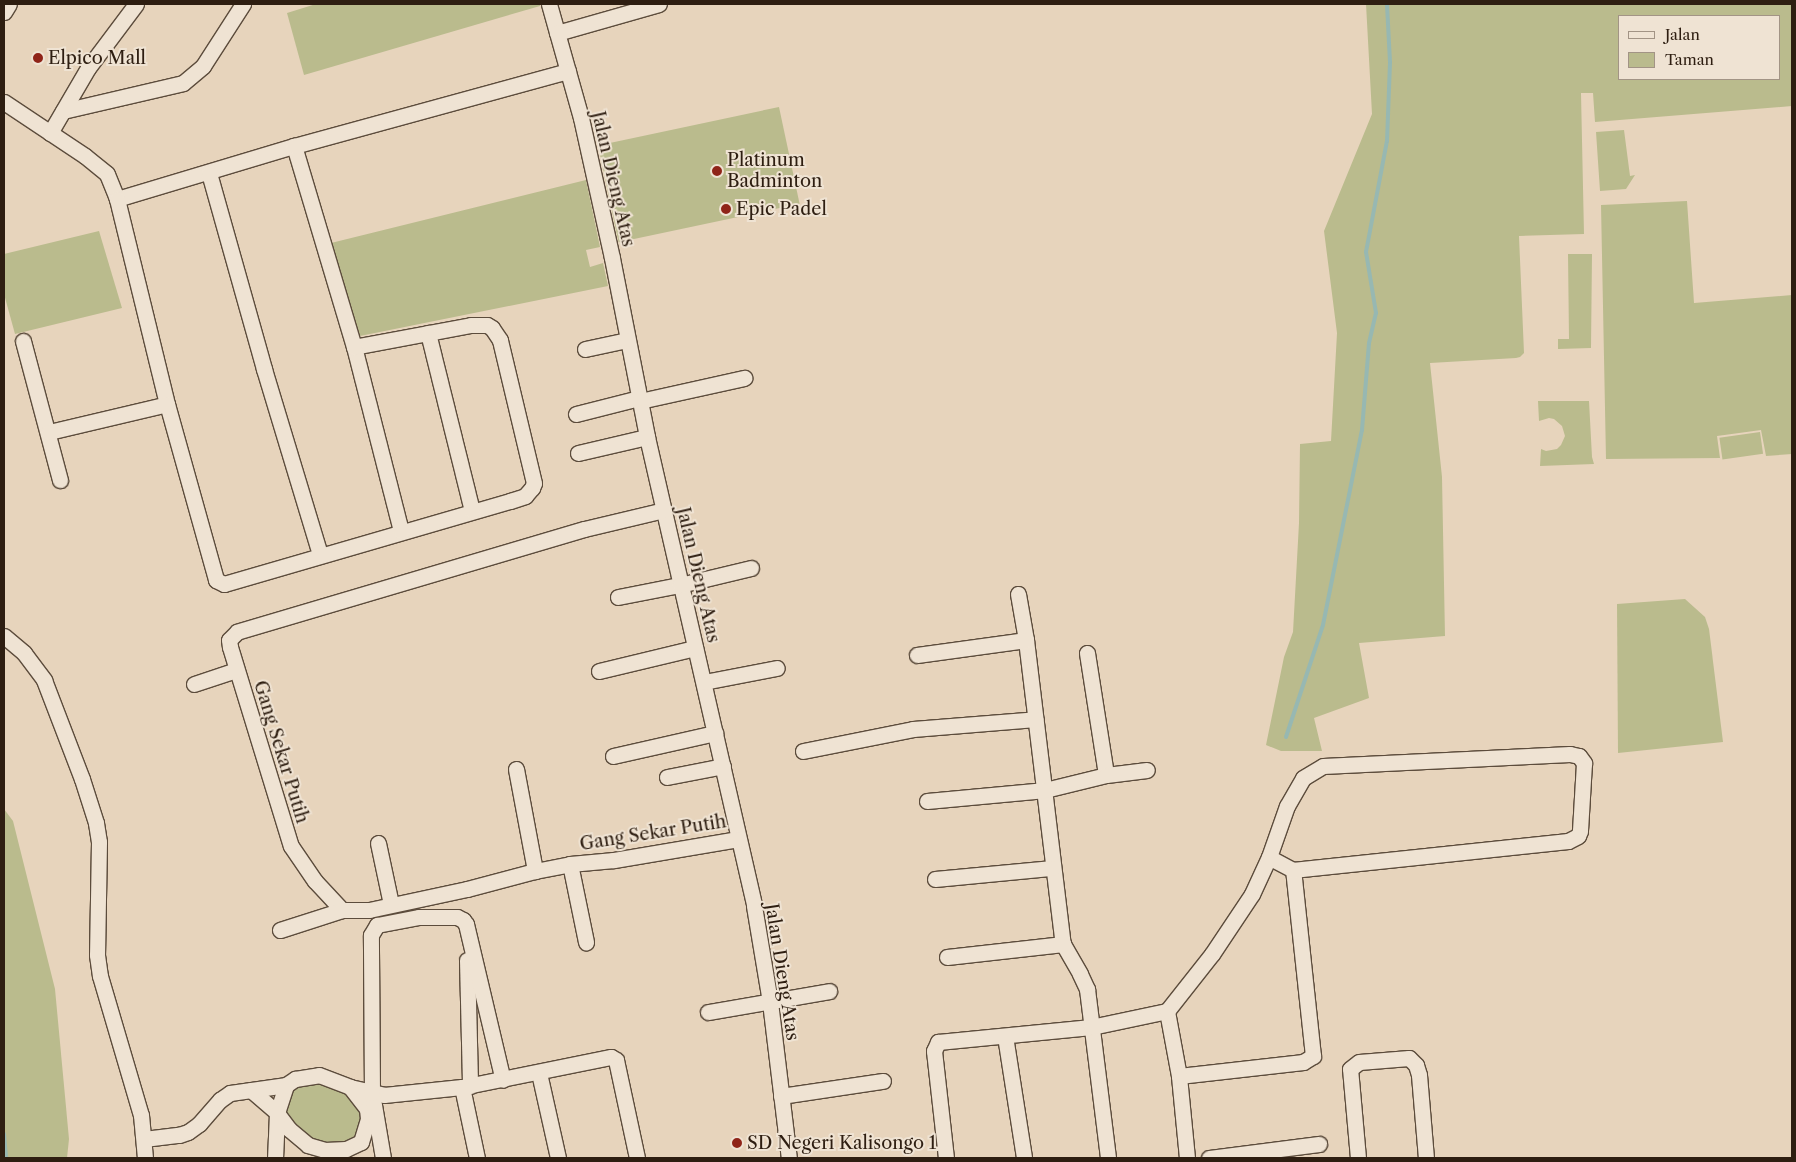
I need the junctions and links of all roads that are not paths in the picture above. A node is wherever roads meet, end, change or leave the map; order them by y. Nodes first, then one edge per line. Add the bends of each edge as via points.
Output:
1 (9, 4) edge
2 (243, 4) edge
3 (549, 4) edge
4 (659, 4) edge
5 (134, 7) edge
6 (4, 12) edge
7 (557, 32) junction
8 (568, 70) junction
9 (4, 102) edge
10 (63, 111) junction
11 (50, 133) junction
12 (294, 146) junction
13 (209, 172) junction
14 (116, 199) junction
15 (428, 333) junction
16 (627, 340) junction
17 (23, 341) dead end
18 (354, 347) junction
19 (585, 349) dead end
20 (744, 378) dead end
21 (639, 400) junction
22 (167, 404) junction
23 (576, 414) dead end
24 (49, 432) junction
25 (647, 437) junction
26 (578, 453) dead end
27 (60, 480) dead end
28 (664, 510) junction
29 (472, 511) junction
30 (401, 531) junction
31 (320, 555) junction
32 (751, 568) dead end
33 (680, 585) junction
34 (1018, 594) dead end
35 (618, 597) dead end
36 (4, 636) edge
37 (1026, 640) junction
38 (695, 648) junction
39 (1087, 653) dead end
40 (917, 655) dead end
41 (777, 668) dead end
42 (236, 670) junction
43 (599, 671) dead end
44 (704, 682) junction
45 (194, 684) dead end
46 (1036, 719) junction
47 (715, 733) junction
48 (804, 751) dead end
49 (613, 756) dead end
50 (723, 766) junction
51 (516, 769) dead end
52 (1147, 770) dead end
53 (1106, 775) junction
54 (667, 777) dead end
55 (1045, 790) junction
56 (927, 801) dead end
57 (738, 839) junction
58 (378, 843) dead end
59 (1270, 857) junction
60 (570, 864) junction
61 (1052, 868) junction
62 (1293, 870) junction
63 (535, 871) junction
64 (935, 879) dead end
65 (391, 904) junction
66 (342, 910) junction
67 (280, 930) dead end
68 (466, 931) junction
69 (586, 942) dead end
70 (1062, 944) junction
71 (947, 957) dead end
72 (829, 991) dead end
73 (770, 1002) junction
74 (1167, 1011) junction
75 (708, 1012) dead end
76 (1091, 1026) junction
77 (1005, 1036) junction
78 (539, 1074) junction
79 (1179, 1076) junction
80 (503, 1080) junction
81 (883, 1080) dead end
82 (286, 1085) junction
83 (466, 1087) junction
84 (350, 1088) junction
85 (251, 1090) junction
86 (782, 1096) junction
87 (375, 1104) junction
88 (277, 1112) junction
89 (144, 1139) junction
90 (300, 1140) junction
91 (361, 1142) junction
92 (1319, 1144) dead end
93 (382, 1152) edge
94 (275, 1155) edge
95 (145, 1158) edge
96 (477, 1158) edge
97 (558, 1158) edge
98 (637, 1158) edge
99 (789, 1158) edge
100 (946, 1158) edge
101 (1024, 1158) edge
102 (1108, 1158) edge
103 (1187, 1158) edge
104 (1209, 1158) edge
105 (1358, 1158) edge
106 (1426, 1158) edge

1 - 6 street
2 - 10 street via 204,66 183,83
3 - 7 street, Jalan Dieng Atas
4 - 7 street
5 - 10 street via 88,68
7 - 8 street, Jalan Dieng Atas
8 - 12 street
8 - 16 street, Jalan Dieng Atas via 612,258
9 - 11 street
10 - 11 street
11 - 14 street via 107,174
12 - 13 street
12 - 18 street
13 - 14 street
13 - 31 street
14 - 22 street
15 - 18 street
15 - 29 street
15 - 29 street via 487,325 500,340 534,483 526,496
16 - 19 street
16 - 21 street, Jalan Dieng Atas
17 - 24 street
18 - 30 street
20 - 21 street
21 - 23 street
21 - 25 street, Jalan Dieng Atas
22 - 24 street
22 - 31 street via 216,580 224,584
24 - 27 street
25 - 26 street
25 - 28 street, Jalan Dieng Atas
28 - 33 street, Jalan Dieng Atas
28 - 42 street, Gang Sekar Putih via 584,529 237,632 229,640
29 - 30 street
30 - 31 street
32 - 33 street
33 - 35 street
33 - 38 street, Jalan Dieng Atas
34 - 37 street
36 - 89 street via 24,653 44,680 96,824 99,842 97,955 100,976 129,1070
37 - 40 street
37 - 46 street
38 - 43 street
38 - 44 street, Jalan Dieng Atas
39 - 53 street
41 - 44 street
42 - 45 street
42 - 66 street, Gang Sekar Putih via 291,846 315,881
44 - 47 street, Jalan Dieng Atas
46 - 48 street via 913,729
46 - 55 street
47 - 49 street
47 - 50 street, Jalan Dieng Atas
50 - 54 street
50 - 57 street, Jalan Dieng Atas
51 - 63 street
52 - 53 street
53 - 55 street
55 - 56 street
55 - 61 street
57 - 60 street, Gang Sekar Putih via 614,860
57 - 73 street, Jalan Dieng Atas via 754,906
58 - 65 street
59 - 62 street
59 - 62 street via 1287,806 1298,786 1308,774 1323,766 1570,754 1579,756 1584,763 1580,831 1574,840
59 - 74 street via 1238,917
60 - 63 street, Gang Sekar Putih
60 - 69 street
61 - 64 street
61 - 70 street
62 - 79 street via 1313,1056 1303,1062
63 - 65 street, Gang Sekar Putih via 467,890
65 - 66 street, Gang Sekar Putih via 369,910
66 - 67 street
68 - 80 street
68 - 83 street
68 - 87 street via 466,924 458,917 419,917 377,925 373,930
70 - 71 street
70 - 76 street via 1087,989
72 - 73 street
73 - 75 street
73 - 86 street, Jalan Dieng Atas
74 - 76 street
74 - 79 street
76 - 77 street
76 - 102 street
77 - 100 street via 942,1040 934,1047
77 - 101 street
78 - 80 street
78 - 97 street
78 - 98 street via 606,1058 616,1060
79 - 103 street
80 - 83 street
81 - 86 street
82 - 84 street via 294,1079 319,1075
82 - 85 street
82 - 88 street
83 - 87 street
83 - 96 street
84 - 87 street
84 - 87 street via 363,1101
85 - 88 street
85 - 89 street via 230,1093 188,1132
86 - 99 street, Jalan Dieng Atas
87 - 91 street
87 - 93 street
88 - 90 street
88 - 94 street
89 - 95 street
90 - 91 street via 325,1150 346,1149
90 - 94 street via 290,1140
91 - 93 street
92 - 104 street
105 - 106 street via 1350,1069 1359,1062 1409,1058 1419,1075

